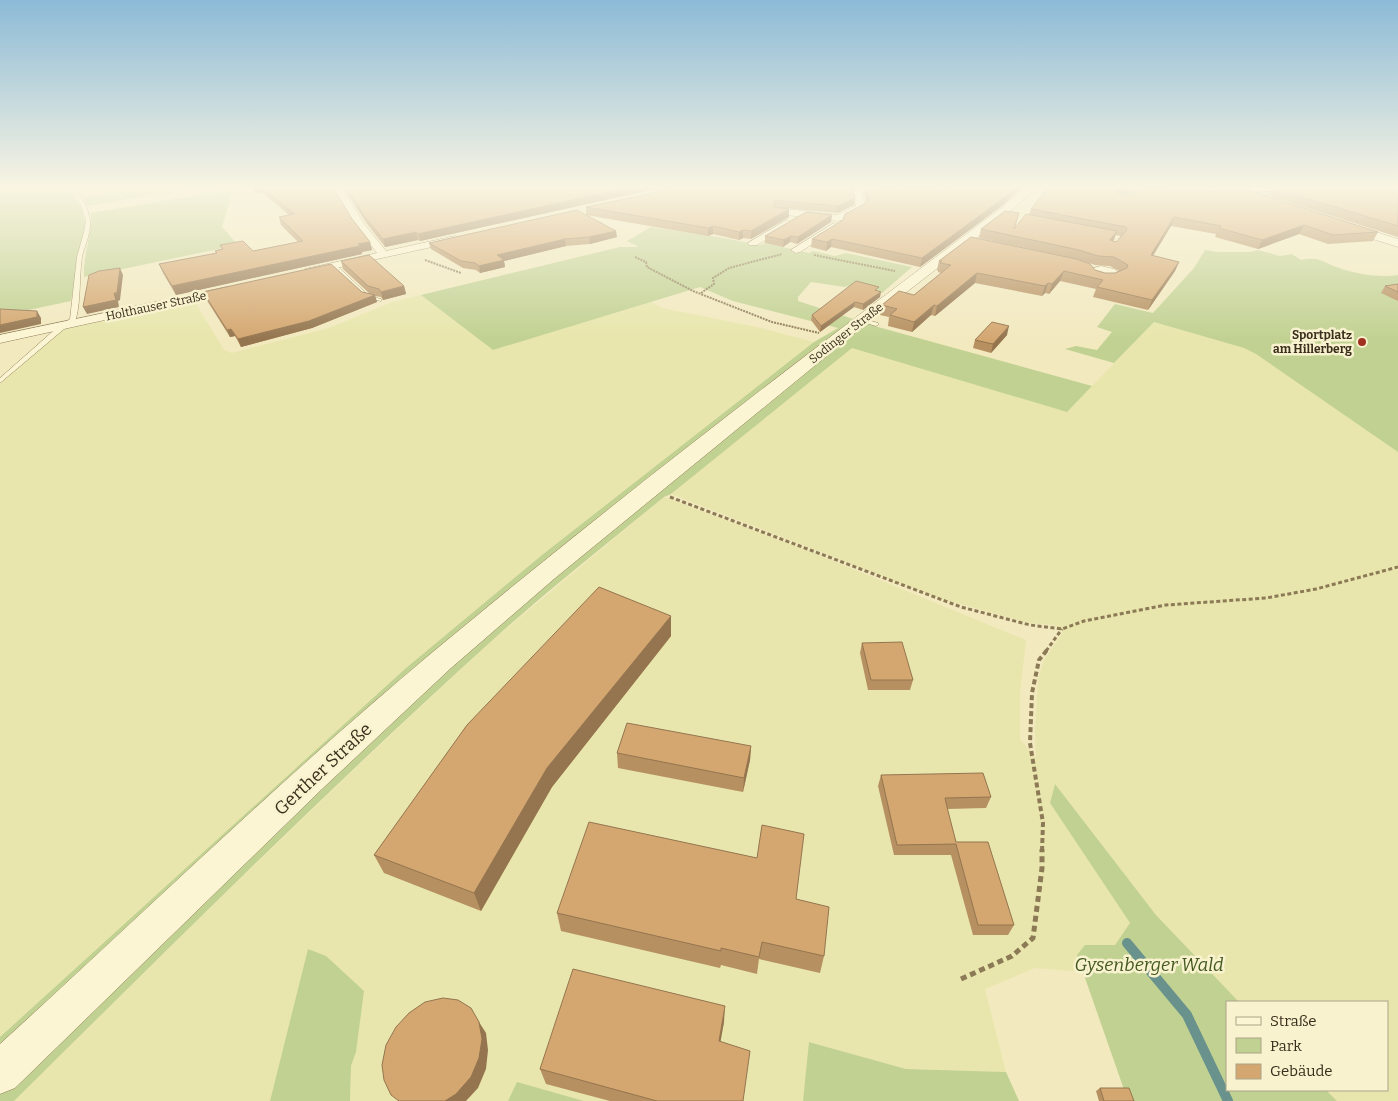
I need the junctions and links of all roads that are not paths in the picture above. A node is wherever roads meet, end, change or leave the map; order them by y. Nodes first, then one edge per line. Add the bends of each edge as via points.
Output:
1 (84, 237) edge
2 (370, 237) edge
3 (458, 237) edge
4 (763, 237) edge
5 (815, 237) edge
6 (969, 237) edge
7 (1380, 237) edge
8 (965, 240) junction
9 (753, 243) edge
10 (1398, 243) edge
11 (983, 244) edge
12 (794, 250) road end
13 (384, 254) junction
14 (334, 266) junction
15 (299, 274) edge
16 (241, 287) edge
17 (379, 300) edge
18 (62, 326) junction
19 (0, 339) edge
20 (0, 381) edge
21 (656, 485) joint
22 (0, 1073) edge

1 - 18 lane via 79,261 75,314
2 - 13 street
3 - 13 street
4 - 9 street
5 - 12 street
6 - 8 street, Sodinger Straße
7 - 10 street
8 - 11 street
8 - 21 street, Sodinger Straße via 869,322 839,338
13 - 14 street
14 - 15 street
14 - 17 lane via 367,297
16 - 18 street, Holthauser Straße
18 - 19 street, Holthauser Straße
18 - 20 lane
21 - 22 street, Gerther Straße via 545,573 434,668 311,779

